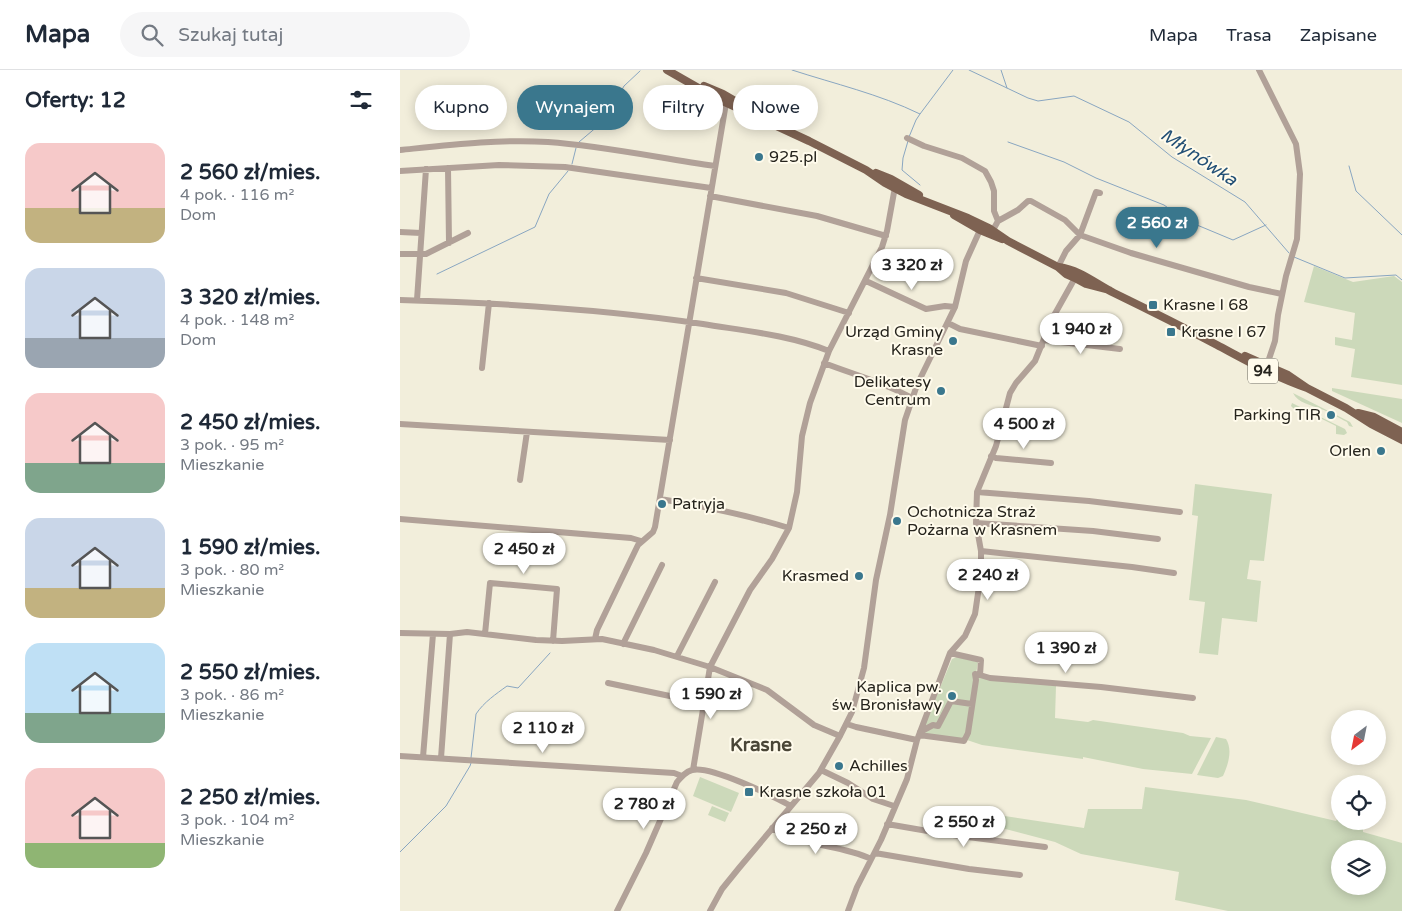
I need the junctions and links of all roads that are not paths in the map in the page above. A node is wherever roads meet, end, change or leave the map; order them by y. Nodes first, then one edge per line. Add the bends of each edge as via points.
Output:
1 (668, 70) edge
2 (1259, 70) edge
3 (682, 77) junction
4 (701, 85) edge
5 (723, 94) joint
6 (733, 100) edge
7 (733, 102) edge
8 (726, 103) junction
9 (733, 106) edge
10 (786, 130) edge
11 (907, 138) dead end
12 (400, 150) edge
13 (715, 166) junction
14 (448, 168) junction
15 (426, 169) junction
16 (866, 170) junction
17 (400, 171) edge
18 (891, 179) junction
19 (711, 188) junction
20 (909, 188) junction
21 (896, 189) junction
22 (1100, 193) dead end
23 (710, 196) junction
24 (927, 200) junction
25 (949, 211) junction
26 (975, 221) junction
27 (998, 221) junction
28 (991, 229) junction
29 (980, 230) junction
30 (400, 232) edge
31 (421, 233) junction
32 (468, 233) dead end
33 (1080, 235) junction
34 (886, 236) junction
35 (1008, 241) junction
36 (449, 242) junction
37 (400, 254) edge
38 (419, 254) junction
39 (1059, 267) junction
40 (1072, 270) junction
41 (696, 278) junction
42 (1075, 278) junction
43 (1087, 278) junction
44 (866, 282) junction
45 (1109, 290) junction
46 (1282, 294) junction
47 (400, 300) edge
48 (417, 300) junction
49 (490, 303) junction
50 (955, 308) junction
51 (848, 313) junction
52 (689, 322) junction
53 (948, 323) junction
54 (1043, 343) junction
55 (1222, 348) junction
56 (1120, 349) dead end
57 (829, 351) junction
58 (824, 363) junction
59 (1267, 365) junction
60 (482, 368) dead end
61 (1307, 388) junction
62 (912, 398) junction
63 (1353, 412) junction
64 (400, 424) edge
65 (527, 432) junction
66 (1402, 432) edge
67 (670, 440) junction
68 (1402, 440) edge
69 (992, 456) junction
70 (1051, 464) dead end
71 (520, 480) dead end
72 (977, 492) junction
73 (660, 499) junction
74 (1180, 512) dead end
75 (400, 519) edge
76 (976, 523) junction
77 (789, 528) junction
78 (1158, 539) dead end
79 (641, 541) junction
80 (980, 552) junction
81 (662, 565) dead end
82 (1174, 573) dead end
83 (714, 582) dead end
84 (400, 633) edge
85 (433, 634) junction
86 (450, 634) junction
87 (485, 634) junction
88 (595, 639) junction
89 (554, 640) junction
90 (623, 644) junction
91 (950, 654) junction
92 (677, 656) junction
93 (710, 667) junction
94 (980, 674) junction
95 (608, 682) dead end
96 (1193, 698) dead end
97 (703, 703) junction
98 (972, 704) junction
99 (847, 724) junction
100 (840, 736) junction
101 (918, 736) junction
102 (400, 756) edge
103 (423, 757) junction
104 (441, 758) junction
105 (693, 770) junction
106 (821, 770) junction
107 (682, 776) junction
108 (790, 806) junction
109 (894, 806) junction
110 (887, 824) junction
111 (772, 828) junction
112 (1045, 847) dead end
113 (873, 856) junction
114 (1020, 875) dead end
115 (617, 911) edge
116 (710, 911) edge
117 (848, 911) edge

1 - 3 main road, 94
2 - 46 street via 1298,151 1298,239
3 - 4 main road, 94
3 - 8 main road, 94
5 - 6 main road, 94
5 - 8 street
7 - 8 street
8 - 9 main road, 94
8 - 13 street
10 - 16 main road, 94
11 - 27 street via 962,158 985,171 994,191 994,211
12 - 13 street via 515,141 550,142
13 - 19 street
14 - 15 street
14 - 19 street via 498,165 565,167
14 - 36 street
15 - 17 street
15 - 31 street
16 - 18 main road, 94
16 - 21 main road, 94
18 - 20 main road, 94
18 - 21 street
19 - 23 street
20 - 21 street
20 - 24 main road, 94
21 - 24 main road, 94
21 - 34 street
22 - 33 street via 1096,192
23 - 34 street via 817,216
23 - 41 street
24 - 25 main road, 94
25 - 26 main road, 94
25 - 29 main road, 94
26 - 28 main road, 94
26 - 29 street
27 - 28 street
27 - 33 street via 1031,201 1064,220
28 - 29 street
28 - 35 main road, 94
29 - 35 main road, 94
29 - 50 street via 966,261
30 - 31 street
31 - 38 street
32 - 36 street
33 - 39 street via 1066,251
33 - 46 street via 1249,287
34 - 44 street
35 - 39 main road, 94
36 - 38 street via 426,254
37 - 38 street
38 - 48 street
39 - 40 main road, 94
39 - 42 main road, 94
40 - 42 street
40 - 43 main road, 94
41 - 51 street via 786,293
41 - 52 street
42 - 43 street
42 - 45 main road, 94
42 - 54 street
43 - 45 main road, 94
44 - 50 street via 926,309
44 - 51 street
45 - 55 main road, 94
46 - 59 street via 1275,341
47 - 48 street
48 - 49 street
49 - 52 street
49 - 60 street
50 - 53 street
51 - 57 street
52 - 57 street via 773,335
52 - 67 street
53 - 54 street via 960,329
53 - 62 street
54 - 56 street
54 - 69 street via 1035,361 1010,393
55 - 59 main road, 94
55 - 61 main road, 94 via 1270,374
57 - 58 street
58 - 62 street via 879,382
58 - 77 street via 802,436 797,492
59 - 61 main road, 94
61 - 63 main road, 94
62 - 99 street via 903,430 876,580 864,668
63 - 66 main road, 94
63 - 68 main road, 94
64 - 65 street
65 - 67 street
65 - 71 street
67 - 73 street
69 - 70 street
69 - 72 street
72 - 74 street
72 - 76 street
73 - 77 street
73 - 79 street via 655,526
75 - 79 street
76 - 78 street
76 - 80 street
77 - 93 street via 750,590
79 - 88 street
80 - 82 street
80 - 91 street via 980,589 975,614 965,636
81 - 90 street
83 - 92 street
84 - 85 street
85 - 86 street
85 - 103 street
86 - 87 street
86 - 104 street
87 - 89 street
87 - 89 street via 490,583 557,589
88 - 89 street
88 - 90 street
90 - 92 street
91 - 94 street via 981,660
91 - 101 street
92 - 93 street
93 - 97 street
93 - 100 street via 767,690 814,725
94 - 96 street via 1002,680
94 - 98 street via 976,674
95 - 97 street
97 - 105 street
98 - 101 street via 951,701 938,726 933,725
98 - 101 street via 964,741
99 - 100 street
99 - 101 street
100 - 106 street
101 - 109 street via 907,778
102 - 103 street
103 - 104 street
104 - 107 street
105 - 107 street
105 - 108 street via 712,771
106 - 108 street
106 - 109 street via 873,799
107 - 115 street
108 - 111 street
109 - 110 street
110 - 112 street
110 - 113 street
111 - 113 street via 800,840
111 - 116 street via 722,890
113 - 114 street
113 - 117 street

